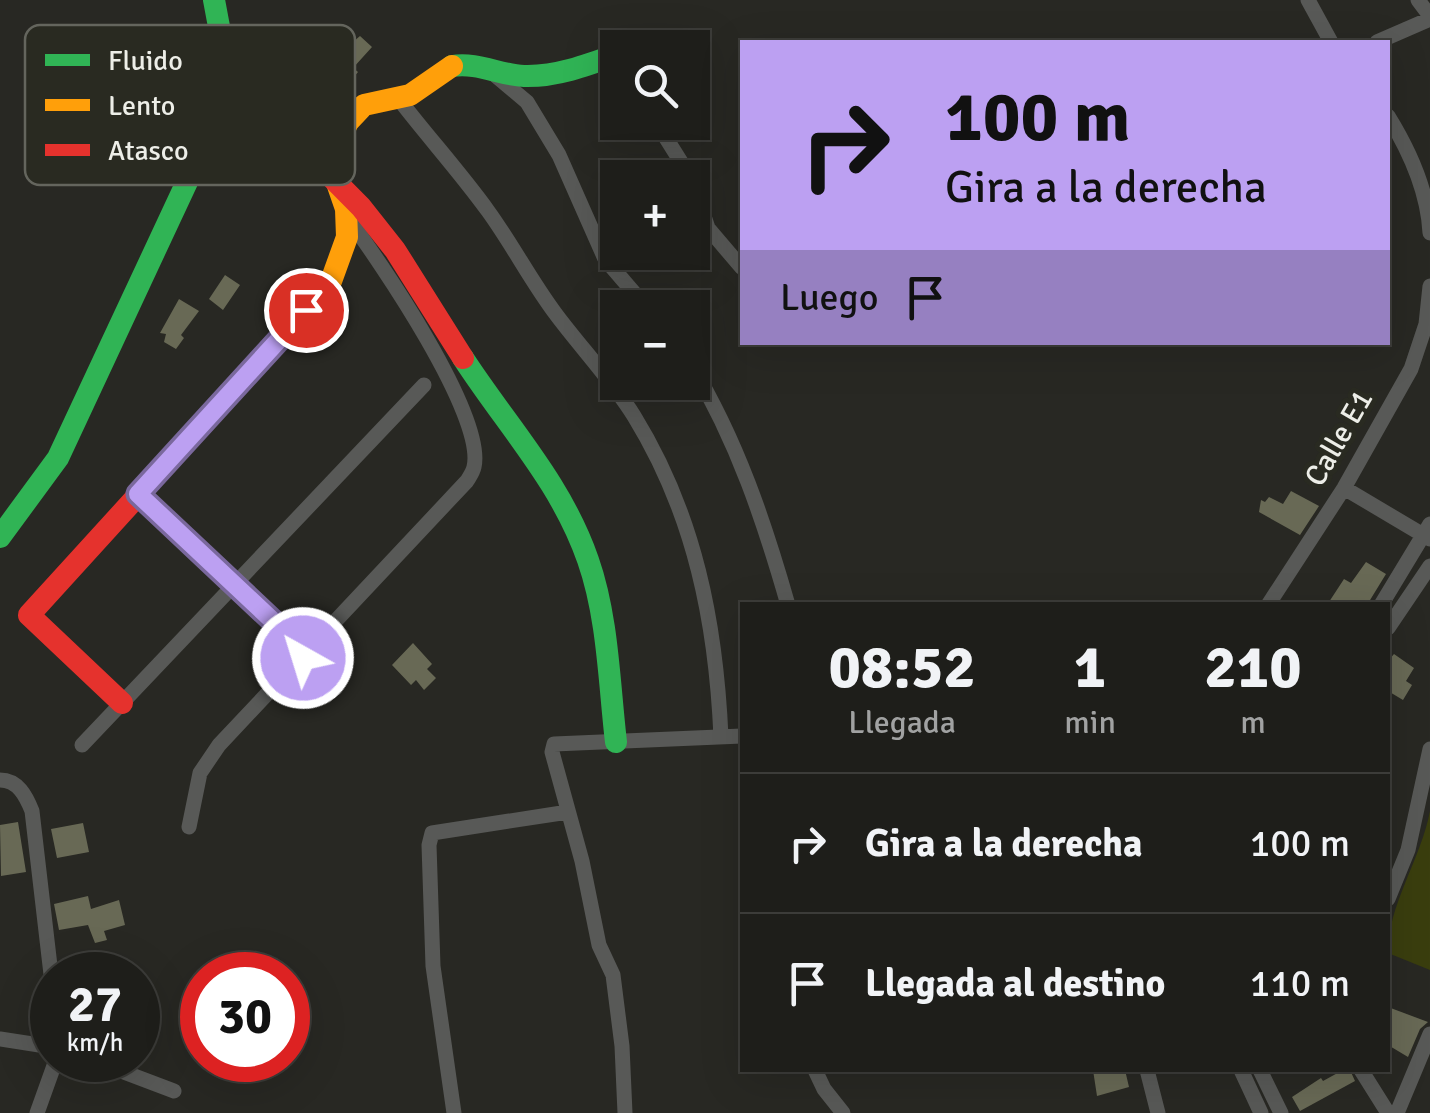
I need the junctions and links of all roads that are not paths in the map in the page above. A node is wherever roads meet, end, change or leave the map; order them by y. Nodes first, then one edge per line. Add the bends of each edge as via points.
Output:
1 (214, 0) edge
2 (1308, 0) edge
3 (1418, 0) edge
4 (1430, 18) edge
5 (219, 25) edge
6 (1331, 40) edge
7 (1381, 40) edge
8 (600, 61) edge
9 (486, 67) junction
10 (398, 98) junction
11 (355, 115) edge
12 (1390, 120) edge
13 (186, 185) edge
14 (337, 185) edge
15 (340, 185) edge
16 (347, 218) junction
17 (710, 230) edge
18 (1430, 234) edge
19 (740, 266) edge
20 (1430, 286) edge
21 (631, 290) edge
22 (424, 385) dead end
23 (710, 399) edge
24 (1344, 488) junction
25 (138, 494) junction
26 (1428, 533) edge
27 (0, 537) edge
28 (1430, 566) edge
29 (233, 586) junction
30 (787, 602) edge
31 (1270, 602) edge
32 (1383, 602) edge
33 (1390, 625) edge
34 (307, 653) junction
35 (122, 702) junction
36 (740, 736) edge
37 (721, 737) junction
38 (616, 742) junction
39 (82, 746) dead end
40 (1430, 748) edge
41 (0, 780) edge
42 (568, 812) junction
43 (189, 828) dead end
44 (1390, 894) edge
45 (48, 952) edge
46 (1430, 1034) edge
47 (0, 1039) edge
48 (30, 1044) edge
49 (816, 1072) edge
50 (1148, 1072) edge
51 (1242, 1072) edge
52 (1261, 1072) edge
53 (1362, 1072) edge
54 (48, 1082) edge
55 (150, 1082) edge
56 (174, 1091) dead end
57 (37, 1113) edge
58 (454, 1113) edge
59 (625, 1113) edge
60 (844, 1113) edge
61 (1158, 1113) edge
62 (1262, 1113) edge
63 (1280, 1113) edge
64 (1388, 1113) edge
65 (1397, 1113) edge

1 - 5 street
2 - 6 street
3 - 4 street
4 - 7 street
8 - 9 street via 524,76
9 - 10 street via 453,64
9 - 21 street via 527,102 560,155 606,260
10 - 11 street via 364,106
10 - 37 street via 486,209 651,450 691,539 710,615
12 - 18 street via 1414,166
13 - 27 street via 58,458
14 - 16 street
15 - 38 street via 395,250 556,491 588,560 602,618
16 - 25 street via 330,284
16 - 34 street via 422,327 469,426 475,464 468,481
17 - 19 street
20 - 24 street, Calle E1 via 1410,370
22 - 29 street
23 - 30 street via 735,445
24 - 26 street
24 - 31 street, Calle E1
25 - 29 street
25 - 35 street via 29,615
26 - 32 street
28 - 33 street
29 - 34 street
29 - 35 street
34 - 43 street via 200,772
35 - 39 street
36 - 37 street
37 - 38 street
38 - 42 street via 554,744
40 - 44 street via 1408,850
41 - 45 street via 25,793 32,811
42 - 58 street via 432,834 433,966
42 - 59 street via 599,944 613,975
46 - 65 street
47 - 48 street
49 - 60 street
50 - 61 street
51 - 62 street
52 - 63 street
53 - 64 street
54 - 57 street
55 - 56 street

